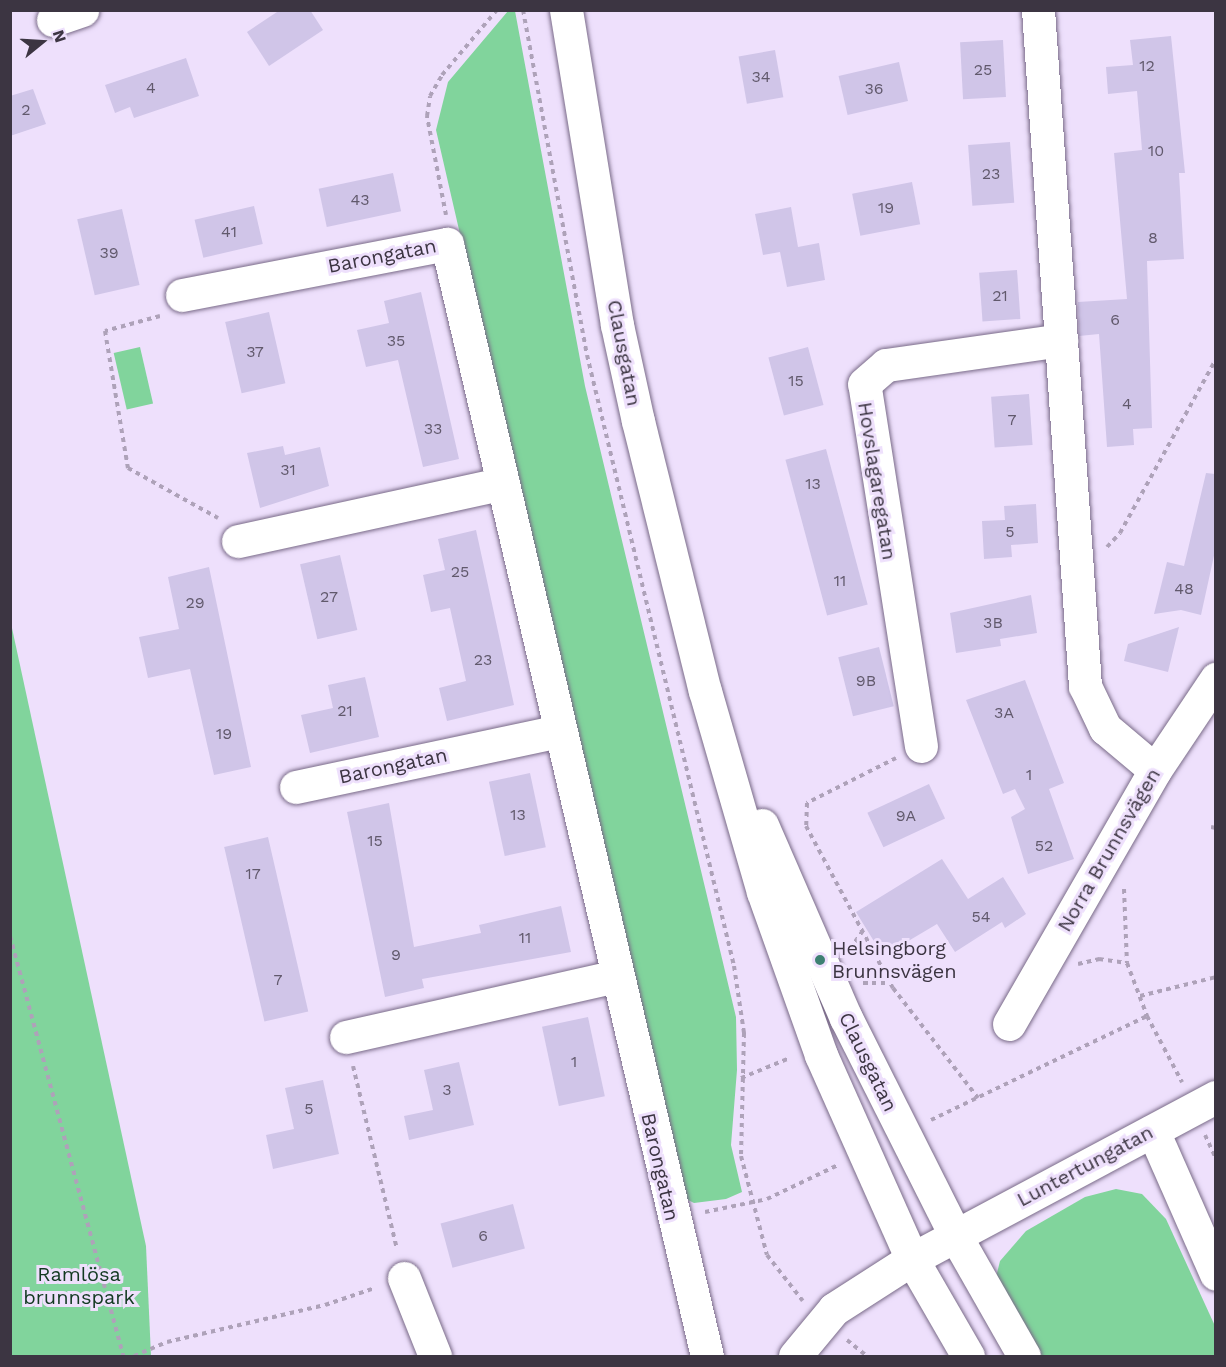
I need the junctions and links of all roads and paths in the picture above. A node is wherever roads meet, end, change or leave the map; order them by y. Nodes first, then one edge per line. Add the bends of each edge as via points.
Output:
1 (497, 10) edge
2 (523, 10) edge
3 (566, 10) edge
4 (1038, 10) edge
5 (447, 243) junction
6 (182, 295) joint
7 (1061, 340) junction
8 (1215, 359) edge
9 (503, 483) junction
10 (228, 529) joint
11 (1076, 566) junction
12 (1215, 679) edge
13 (705, 691) junction
14 (559, 730) junction
15 (921, 746) joint
16 (1155, 770) junction
17 (297, 787) dead end
18 (1124, 882) dead end
19 (862, 932) junction
20 (10, 936) edge
21 (850, 949) dead end
22 (1127, 963) junction
23 (1038, 973) junction
24 (617, 976) junction
25 (1215, 977) edge
26 (866, 983) dead end
27 (890, 983) junction
28 (1140, 996) junction
29 (1148, 1016) junction
30 (1009, 1024) dead end
31 (346, 1036) joint
32 (787, 1059) dead end
33 (741, 1078) junction
34 (978, 1098) junction
35 (1205, 1103) edge
36 (925, 1123) dead end
37 (1153, 1131) junction
38 (1215, 1156) edge
39 (843, 1163) dead end
40 (752, 1204) junction
41 (672, 1218) junction
42 (955, 1235) junction
43 (912, 1259) junction
44 (1215, 1274) edge
45 (404, 1278) junction
46 (805, 1302) dead end
47 (844, 1338) dead end
48 (123, 1356) edge
49 (134, 1356) edge
50 (435, 1356) edge
51 (707, 1356) edge
52 (795, 1356) edge
53 (867, 1356) edge
54 (968, 1356) edge
55 (1024, 1356) edge

1 - 5 path via 442,75 430,96 427,116 440,173
2 - 33 path via 587,355 734,966 744,1033
3 - 13 street, Clausgatan via 617,325
4 - 7 street
5 - 6 street, Barongatan
5 - 9 street, Barongatan
6 - 10 path via 172,313 105,331 128,468
7 - 11 street
7 - 15 street, Hovslagaregatan via 886,365 864,384
8 - 11 path via 1120,533
9 - 10 street
9 - 14 street, Barongatan
11 - 16 street via 1082,662 1092,709 1111,734
12 - 16 street, Norra Brunnsvägen
13 - 42 street, Clausgatan via 841,1008
13 - 43 street, Clausgatan via 763,892 802,1007
14 - 17 street, Barongatan
14 - 24 street, Barongatan
15 - 19 path via 804,807 817,851
16 - 23 street, Norra Brunnsvägen
18 - 22 path
19 - 21 path
19 - 27 path
20 - 48 path
22 - 23 path via 1099,959
22 - 28 path
23 - 30 street, Norra Brunnsvägen
24 - 31 street
24 - 41 street, Barongatan
25 - 28 path
26 - 27 path
27 - 34 path
28 - 29 path
29 - 34 path
29 - 35 path
31 - 45 path
32 - 33 path
33 - 40 path via 738,1136
34 - 36 path
35 - 37 street, Luntertungatan
35 - 38 path
37 - 42 street, Luntertungatan
37 - 44 street
39 - 40 path
40 - 41 path
40 - 46 path via 767,1255
41 - 51 street, Barongatan
42 - 43 street, Luntertungatan
42 - 55 street, Clausgatan
43 - 52 street, Luntertungatan via 834,1309
43 - 54 street, Clausgatan
45 - 49 path via 325,1305 166,1342
45 - 50 street
47 - 53 path

